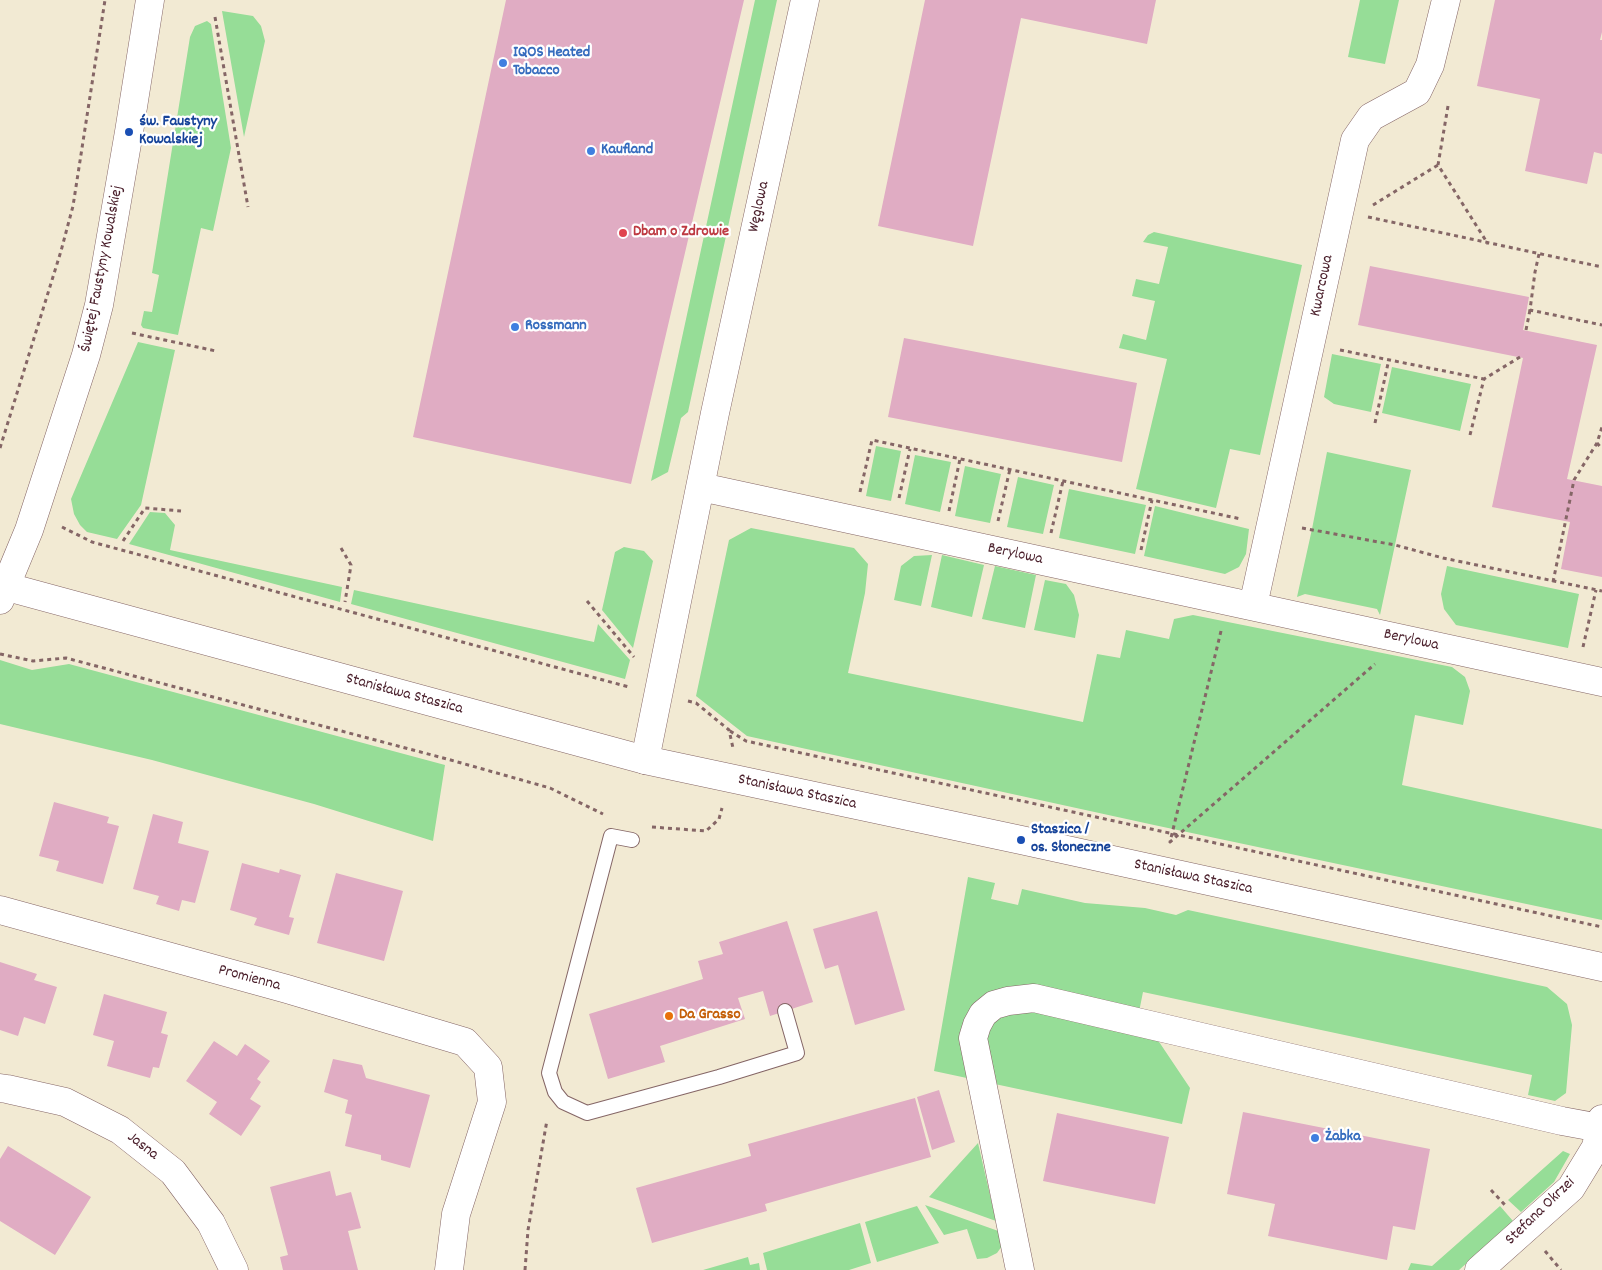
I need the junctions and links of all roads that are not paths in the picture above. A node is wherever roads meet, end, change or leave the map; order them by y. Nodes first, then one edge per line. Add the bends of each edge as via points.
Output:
1 (150, 0) edge
2 (805, 0) edge
3 (1446, 0) edge
4 (701, 487) junction
5 (2, 590) edge
6 (1241, 603) junction
7 (1602, 682) edge
8 (646, 760) junction
9 (632, 840) dead end
10 (0, 910) edge
11 (1602, 967) edge
12 (785, 1011) dead end
13 (0, 1088) edge
14 (1600, 1136) edge
15 (1018, 1269) edge
16 (234, 1270) edge
17 (449, 1270) edge
18 (1479, 1270) edge

1 - 5 street, Świętej Faustyny Kowalskiej via 98,305 86,355 29,530
2 - 4 street, Węglowa
3 - 6 street, Kwarcowa via 1430,65 1417,92 1371,117 1355,140 1272,524
4 - 6 street, Berylowa
4 - 8 street
5 - 8 street, Stanisława Staszica
6 - 7 street, Berylowa
8 - 11 street, Stanisława Staszica
9 - 12 lane via 611,836 549,1073 555,1092 563,1102 587,1112 797,1053
10 - 17 street, Promienna via 465,1042 488,1066 492,1102 456,1214
13 - 16 street, Jasna via 66,1102 120,1130 173,1172 211,1223
14 - 15 street via 1569,1123 1034,998 1008,1001 994,1005 983,1014 973,1038
14 - 18 street, Stefana Okrzei via 1571,1188

